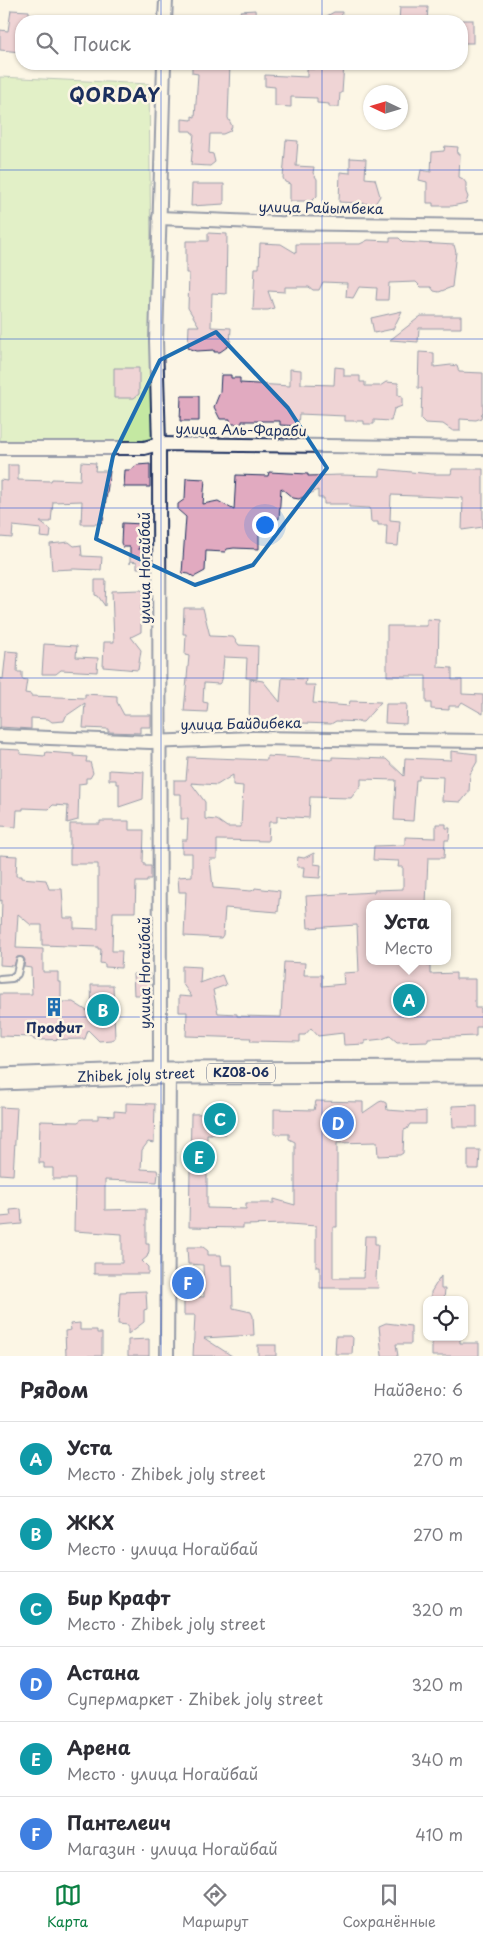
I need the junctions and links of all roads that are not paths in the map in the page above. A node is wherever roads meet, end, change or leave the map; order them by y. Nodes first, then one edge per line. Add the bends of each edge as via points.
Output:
1 (166, 0) edge
2 (165, 15) edge
3 (164, 70) edge
4 (159, 218) junction
5 (483, 226) edge
6 (159, 444) junction
7 (0, 448) edge
8 (483, 448) edge
9 (0, 736) edge
10 (160, 740) junction
11 (483, 741) edge
12 (20, 961) dead end
13 (0, 979) edge
14 (165, 1073) junction
15 (481, 1074) edge
16 (0, 1079) edge
17 (167, 1356) edge

1 - 2 street
3 - 4 street, улица Ногайбай
4 - 5 street, улица Райымбека
4 - 6 street, улица Ногайбай via 156,341
6 - 7 street, улица Аль-Фараби via 144,448
6 - 8 street, улица Аль-Фараби
6 - 10 street, улица Ногайбай
9 - 10 street, улица Байдибека
10 - 11 street, улица Байдибека
10 - 14 street, улица Ногайбай
12 - 13 lane via 17,974
14 - 15 highway, Zhibek joly street / KZ08-06
14 - 16 highway, Zhibek joly street / KZ08-06
14 - 17 street, улица Ногайбай

